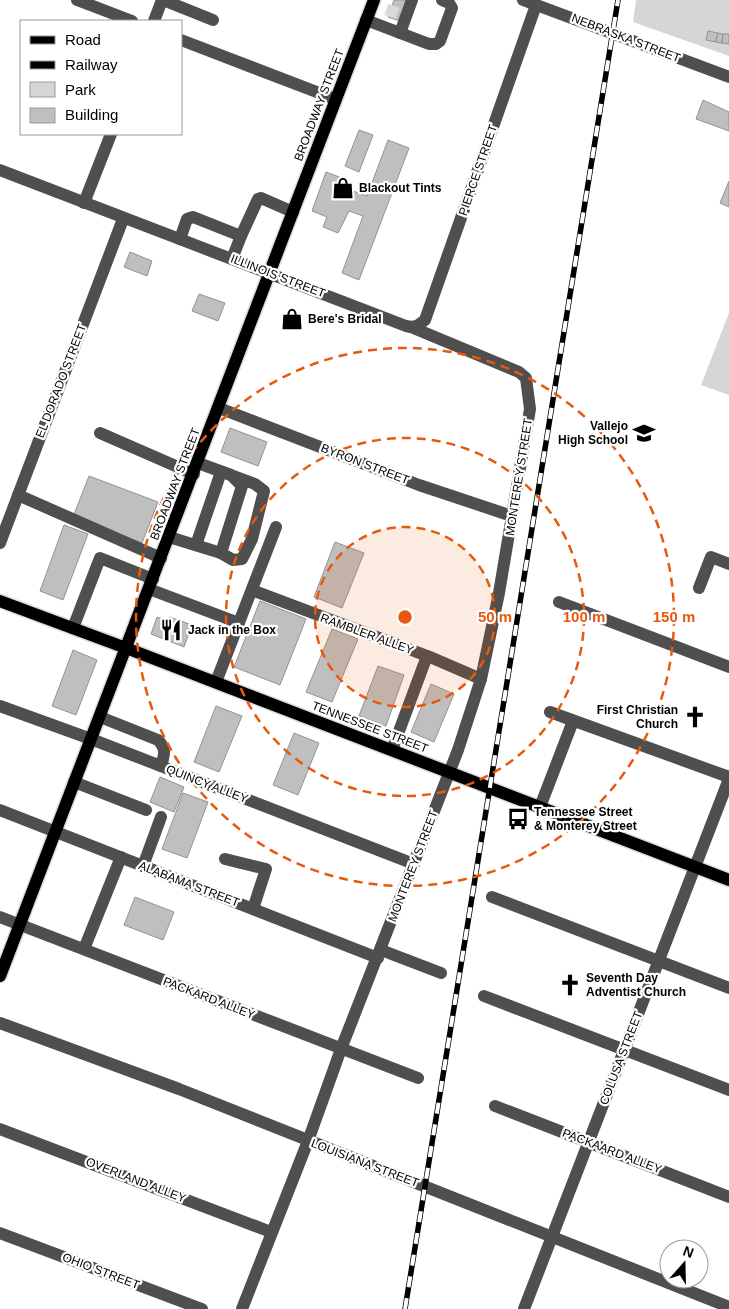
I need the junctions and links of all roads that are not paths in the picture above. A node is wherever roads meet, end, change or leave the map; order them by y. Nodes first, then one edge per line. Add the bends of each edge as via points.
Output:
1 (79, 0) edge
2 (163, 0) edge
3 (374, 0) edge
4 (412, 0) edge
5 (447, 1) edge
6 (530, 2) edge
7 (129, 20) edge
8 (154, 20) edge
9 (213, 20) dead end
10 (366, 20) junction
11 (400, 33) junction
12 (182, 40) edge
13 (729, 77) edge
14 (335, 99) junction
15 (111, 135) edge
16 (1, 172) edge
17 (84, 203) junction
18 (293, 212) junction
19 (123, 219) junction
20 (241, 236) junction
21 (180, 239) junction
22 (232, 258) junction
23 (270, 272) junction
24 (411, 327) junction
25 (218, 408) junction
26 (530, 408) joint
27 (100, 433) dead end
28 (196, 468) junction
29 (226, 473) junction
30 (18, 495) junction
31 (512, 516) junction
32 (276, 527) dead end
33 (169, 537) junction
34 (0, 542) edge
35 (196, 545) junction
36 (221, 553) junction
37 (161, 558) junction
38 (729, 564) edge
39 (151, 584) junction
40 (699, 588) dead end
41 (252, 590) junction
42 (0, 601) edge
43 (559, 602) dead end
44 (239, 623) junction
45 (73, 628) junction
46 (126, 648) junction
47 (427, 656) junction
48 (729, 667) edge
49 (481, 679) junction
50 (216, 682) junction
51 (0, 706) edge
52 (550, 712) dead end
53 (100, 718) junction
54 (573, 721) junction
55 (91, 739) junction
56 (392, 750) junction
57 (160, 766) junction
58 (450, 772) junction
59 (729, 778) edge
60 (74, 782) junction
61 (540, 807) junction
62 (0, 810) edge
63 (146, 810) dead end
64 (161, 817) dead end
65 (56, 832) junction
66 (121, 857) junction
67 (225, 859) dead end
68 (414, 864) junction
69 (143, 866) junction
70 (695, 867) junction
71 (729, 880) edge
72 (492, 896) dead end
73 (253, 909) junction
74 (0, 917) edge
75 (20, 925) junction
76 (84, 949) junction
77 (379, 954) junction
78 (659, 961) junction
79 (440, 973) dead end
80 (0, 976) edge
81 (729, 988) edge
82 (484, 996) dead end
83 (0, 1023) edge
84 (341, 1049) junction
85 (624, 1050) junction
86 (418, 1078) dead end
87 (729, 1090) edge
88 (495, 1106) dead end
89 (0, 1129) edge
90 (308, 1141) junction
91 (588, 1142) junction
92 (729, 1197) edge
93 (271, 1232) junction
94 (0, 1233) edge
95 (552, 1237) junction
96 (729, 1307) edge
97 (202, 1309) edge
98 (242, 1309) edge
99 (524, 1309) edge

1 - 7 street
2 - 8 street
2 - 9 street
3 - 10 main road, BROADWAY STREET
4 - 11 street
5 - 11 street via 452,8 436,44
6 - 13 street, NEBRASKA STREET
6 - 24 street, PIERCE STREET via 425,320
10 - 11 street via 388,23
10 - 14 main road, BROADWAY STREET
12 - 14 street
14 - 18 main road, BROADWAY STREET
15 - 17 street
16 - 17 street, ILLINOIS STREET
17 - 19 street, ILLINOIS STREET
18 - 20 street via 258,199
18 - 23 main road, BROADWAY STREET
19 - 21 street, ILLINOIS STREET
19 - 30 street, EL DORADO STREET
20 - 21 street via 194,217 187,219
20 - 22 street
21 - 22 street, ILLINOIS STREET
22 - 23 street, ILLINOIS STREET
23 - 24 street, ILLINOIS STREET
23 - 25 main road, BROADWAY STREET
24 - 26 street, ILLINOIS STREET via 519,372 526,378
25 - 28 main road, BROADWAY STREET
25 - 31 street, BYRON STREET via 419,485
26 - 31 street, MONTEREY STREET
27 - 28 street
28 - 29 street
28 - 33 main road, BROADWAY STREET
29 - 35 street
29 - 36 street via 242,486
29 - 36 street via 264,491 252,539 242,559 233,560
30 - 34 street, EL DORADO STREET
30 - 37 street
31 - 49 street, MONTEREY STREET
32 - 41 street
33 - 35 street
33 - 37 main road, BROADWAY STREET
35 - 36 street
37 - 39 main road, BROADWAY STREET
38 - 40 street via 711,557
39 - 44 street
39 - 45 street via 100,558
39 - 46 main road, BROADWAY STREET
41 - 44 street
41 - 47 street, RAMBLER ALLEY
42 - 45 main road, TENNESSEE STREET
43 - 48 street
44 - 50 street
45 - 46 main road, TENNESSEE STREET
46 - 50 main road, TENNESSEE STREET
46 - 53 main road, BROADWAY STREET
47 - 49 street, RAMBLER ALLEY
47 - 56 street
49 - 58 street, MONTEREY STREET
50 - 56 main road, TENNESSEE STREET
51 - 55 street, QUINCY ALLEY
52 - 54 street
53 - 55 main road, BROADWAY STREET
53 - 57 street via 158,740 165,750
54 - 59 street
54 - 61 street
55 - 57 street, QUINCY ALLEY
55 - 60 main road, BROADWAY STREET
56 - 58 main road, TENNESSEE STREET
57 - 68 street, QUINCY ALLEY
58 - 61 main road, TENNESSEE STREET
58 - 68 street, MONTEREY STREET
59 - 70 street, COLUSA STREET
60 - 63 street
60 - 65 main road, BROADWAY STREET
61 - 70 main road, TENNESSEE STREET
62 - 65 street, ALABAMA STREET
64 - 69 street
65 - 66 street, ALABAMA STREET
65 - 75 main road, BROADWAY STREET
66 - 69 street, ALABAMA STREET
66 - 76 street
67 - 73 street via 266,869
68 - 77 street, MONTEREY STREET
69 - 73 street, ALABAMA STREET
70 - 71 main road, TENNESSEE STREET
70 - 78 street, COLUSA STREET
72 - 78 street
73 - 77 street, ALABAMA STREET
74 - 75 street, PACKARD ALLEY
75 - 76 street, PACKARD ALLEY
75 - 80 main road, BROADWAY STREET
76 - 84 street, PACKARD ALLEY
77 - 79 street, ALABAMA STREET
77 - 84 street, MONTEREY STREET
78 - 81 street
78 - 85 street, COLUSA STREET
82 - 85 street
83 - 90 street, LOUISIANA STREET via 179,1088
84 - 86 street, PACKARD ALLEY
84 - 90 street, MONTEREY STREET
85 - 87 street
85 - 91 street, COLUSA STREET
88 - 91 street, PACKAARD ALLEY
89 - 93 street, OVERLAND ALLEY
90 - 93 street, MONTEREY STREET
90 - 95 street, LOUISIANA STREET
91 - 92 street, PACKAARD ALLEY
91 - 95 street, COLUSA STREET
93 - 98 street, MONTEREY STREET
94 - 97 street, OHIO STREET
95 - 96 street, LOUISIANA STREET
95 - 99 street, COLUSA STREET

